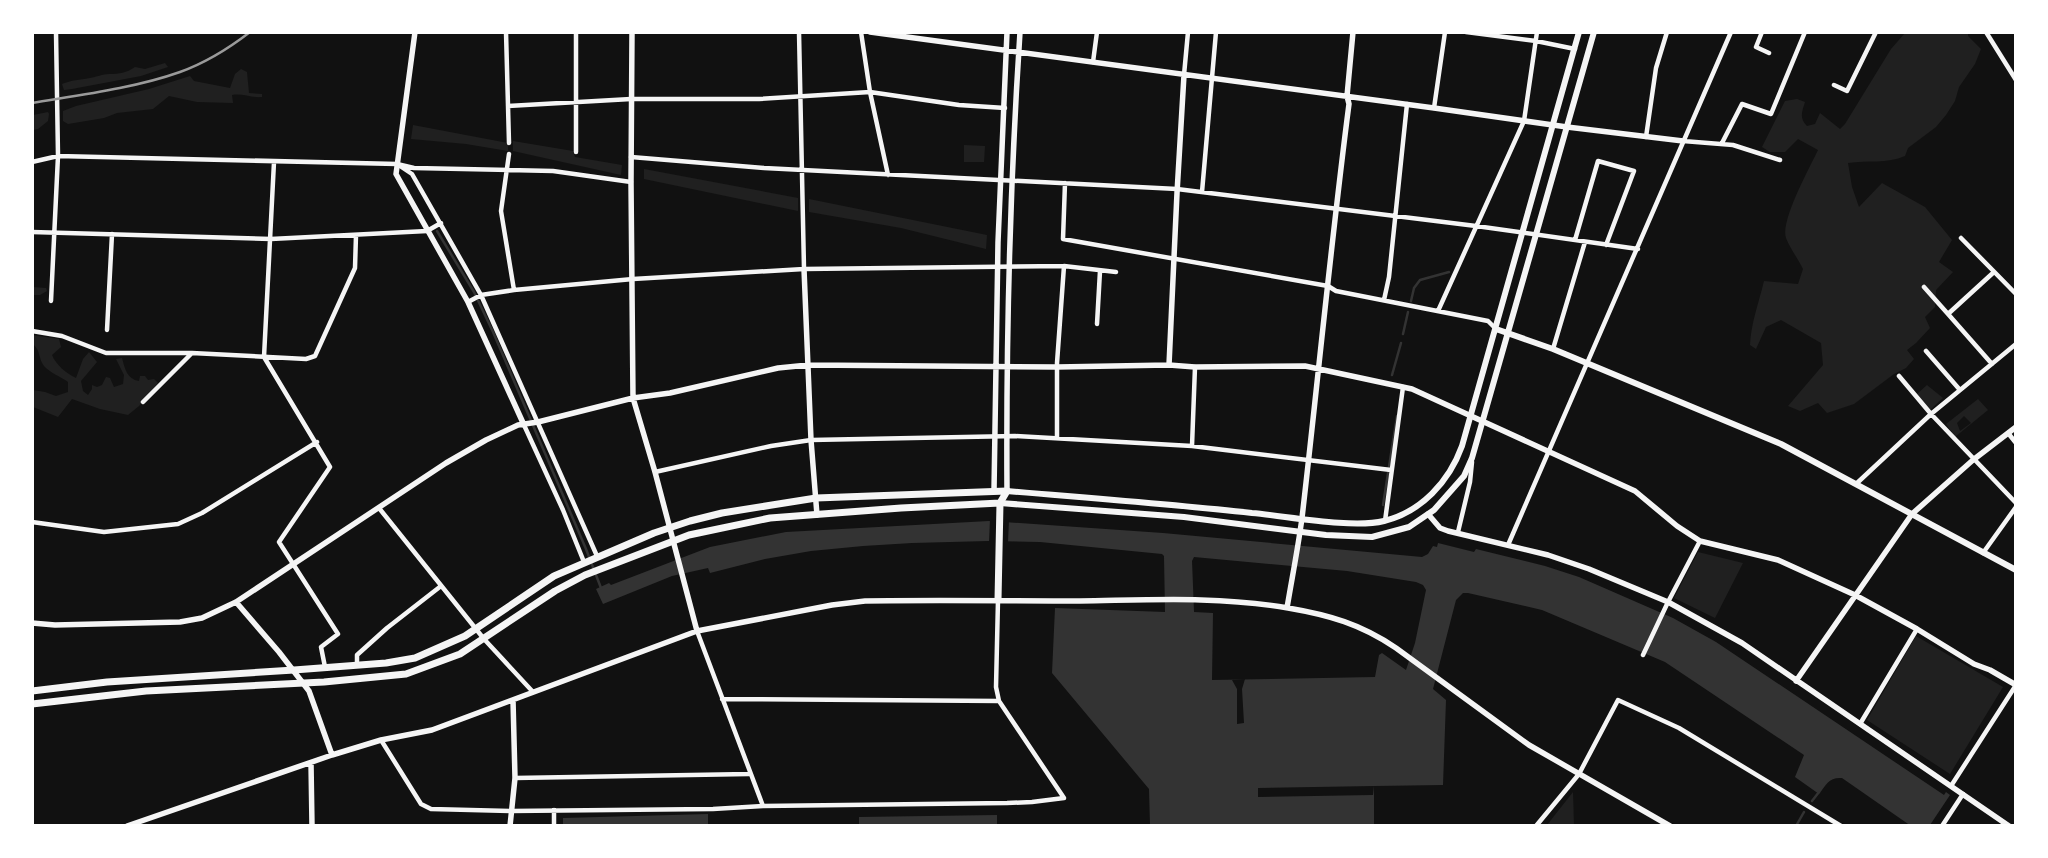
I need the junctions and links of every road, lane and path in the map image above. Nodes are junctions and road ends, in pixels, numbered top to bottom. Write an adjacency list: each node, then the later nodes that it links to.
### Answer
1 (56, 32): 54 (street)
2 (415, 32): 59 (street)
3 (506, 32): 42 (street)
4 (576, 32): 40 (street)
5 (632, 32): 39 (street)
6 (799, 32): 37 (street)
7 (860, 32): 36 (street)
8 (870, 32): 28 (street)
9 (1007, 32): 28 (street)
10 (1020, 32): 29 (street)
11 (1097, 32): 31 (street)
12 (1188, 32): 32 (street)
13 (1216, 32): 33 (street)
14 (1353, 32): 38 (street)
15 (1445, 32): 44 (street)
16 (1466, 32): 26 (street)
17 (1537, 32): 26 (street)
18 (1580, 32): 27 (main road)
19 (1594, 32): 47 (main road)
20 (1667, 32): 48 (street)
21 (1731, 32): 49 (street)
22 (1762, 32): 30 (street)
23 (1805, 32): 51 (street)
24 (1876, 32): 35 (street)
25 (1986, 32): 34 (street)
26 (1536, 41): 27 (street); 45 (street)
27 (1575, 49): 46 (main road)
28 (1006, 50): 29 (street); 43 (street)
29 (1019, 52): 31 (street); 64 (street)
30 (1769, 53)
31 (1093, 62): 32 (street)
32 (1184, 75): 33 (street); 67 (street)
33 (1212, 78): 38 (street); 68 (street)
34 (2016, 80)
35 (1834, 85)
36 (870, 92): 37 (street); 43 (street); 62 (street)
37 (800, 95): 39 (street); 60 (street)
38 (1347, 96): 41 (street); 69 (street)
39 (631, 99): 40 (street); 55 (street)
40 (577, 102): 42 (street); 52 (street)
41 (1407, 104): 44 (street); 70 (street)
42 (508, 106): 50 (street)
43 (1005, 108): 63 (street)
44 (1434, 108): 45 (street)
45 (1524, 121): 46 (street); 72 (street)
46 (1554, 125): 47 (street); 76 (main road)
47 (1567, 127): 48 (street); 79 (main road)
48 (1646, 137): 49 (street)
49 (1684, 141): 51 (street); 85 (street)
50 (509, 143)
51 (1722, 143): 56 (street)
52 (576, 152)
53 (509, 154): 61 (street)
54 (58, 156): 57 (street); 58 (street); 75 (street)
55 (631, 157): 60 (street); 65 (street)
56 (1780, 160)
57 (32, 162)
58 (274, 162): 59 (street); 81 (street)
59 (397, 164): 61 (street); 71 (street); 73 (street)
60 (802, 170): 62 (street); 90 (street)
61 (508, 171): 65 (street); 97 (street)
62 (888, 175): 63 (street)
63 (1001, 180): 64 (street); 87 (street)
64 (1013, 180): 66 (street); 89 (street)
65 (631, 182): 94 (street)
66 (1065, 183): 67 (street); 86 (street)
67 (1177, 189): 68 (street); 86 (street)
68 (1202, 192): 69 (street)
69 (1335, 210): 70 (street); 95 (street)
70 (1394, 216): 72 (street); 100 (street)
71 (440, 224): 73 (street); 99 (street)
72 (1476, 226): 76 (street); 103 (street)
73 (429, 229): 78 (street); 102 (street)
74 (32, 232): 75 (street)
75 (55, 232): 77 (street); 101 (street)
76 (1522, 233): 79 (street); 106 (main road)
77 (112, 234): 81 (street); 107 (street)
78 (356, 235): 81 (street); 114 (street)
79 (1537, 235): 82 (street); 109 (main road)
80 (1960, 238): 93 (street)
81 (271, 239): 114 (street)
82 (1575, 240): 83 (street); 84 (street)
83 (1585, 242): 84 (street); 111 (street)
84 (1606, 245): 85 (street)
85 (1638, 249): 115 (street)
86 (1174, 258): 95 (street); 118 (street)
87 (997, 266): 89 (street); 90 (street); 119 (street)
88 (1064, 266): 89 (street); 91 (street); 121 (street)
89 (1010, 267): 120 (street)
90 (804, 269): 94 (street); 117 (street)
91 (1100, 271): 92 (street); 105 (street)
92 (1116, 272)
93 (1994, 272): 98 (street); 104 (street)
94 (633, 279): 97 (street); 127 (street)
95 (1328, 286): 100 (street); 123 (street)
96 (1924, 287): 104 (street)
97 (514, 290): 99 (street)
98 (2016, 294)
99 (481, 295): 102 (street); 131 (street)
100 (1384, 300): 103 (street)
101 (51, 302)
102 (468, 302): 133 (street)
103 (1438, 311): 106 (street)
104 (1948, 314): 116 (street)
105 (1097, 324)
106 (1496, 329): 109 (main road); 130 (main road)
107 (107, 330)
108 (32, 331): 113 (street)
109 (1510, 332): 111 (main road); 132 (main road)
110 (2016, 344): 116 (street)
111 (1553, 349): 115 (main road)
112 (1926, 351): 126 (street)
113 (192, 353): 114 (street); 128 (street)
114 (264, 357): 140 (street)
115 (1588, 364): 143 (street); 149 (main road)
116 (1992, 364): 126 (street)
117 (808, 365): 119 (street); 127 (street); 139 (street)
118 (1169, 365): 121 (street); 122 (street)
119 (996, 366): 120 (street); 136 (street)
120 (1007, 366): 121 (street); 137 (street)
121 (1057, 367): 138 (street)
122 (1195, 367): 123 (street); 142 (street)
123 (1320, 368): 125 (street); 145 (street)
124 (1899, 376): 129 (street)
125 (1403, 387): 130 (street); 147 (street)
126 (1960, 390): 129 (street)
127 (633, 398): 131 (street); 148 (street)
128 (143, 402)
129 (1930, 414): 146 (street); 149 (street)
130 (1471, 417): 132 (street); 161 (main road)
131 (538, 422): 133 (street); 170 (street)
132 (1482, 422): 143 (street); 144 (main road)
133 (527, 424): 156 (street); 171 (street)
134 (2016, 428): 135 (street)
135 (2008, 433): 141 (street); 146 (street)
136 (995, 437): 137 (street); 139 (street); 150 (street)
137 (1006, 437): 138 (street); 151 (street)
138 (1057, 438): 142 (street)
139 (811, 440): 148 (street); 152 (street)
140 (317, 442): 162 (street); 172 (street)
141 (2016, 442)
142 (1192, 446): 145 (street)
143 (1549, 451): 167 (street); 168 (street)
144 (1472, 458): 157 (main road); 165 (street)
145 (1309, 460): 147 (street); 160 (street)
146 (1973, 460): 153 (street); 158 (street)
147 (1391, 470): 161 (street)
148 (655, 472): 163 (street)
149 (1856, 484): 158 (main road)
150 (994, 491): 151 (main road); 152 (main road); 154 (main road)
151 (1007, 491): 154 (main road); 160 (main road)
152 (816, 498): 159 (street); 163 (main road)
153 (2016, 503)
154 (1000, 504): 159 (main road); 164 (main road); 176 (main road)
155 (2016, 507): 169 (street)
156 (379, 508): 172 (street); 174 (street)
157 (1428, 514): 164 (main road); 165 (street)
158 (1912, 514): 169 (main road); 175 (street)
159 (817, 515): 166 (main road)
160 (1302, 518): 161 (main road); 164 (street)
161 (1385, 521)
162 (32, 522)
163 (669, 528): 166 (street); 170 (main road)
164 (1300, 530): 179 (street)
165 (1458, 532): 168 (street)
166 (672, 541): 183 (street); 184 (main road)
167 (1700, 541): 175 (street); 178 (street)
168 (1508, 545): 178 (street)
169 (1983, 553): 173 (main road)
170 (596, 556): 171 (main road)
171 (584, 562): 181 (main road)
172 (292, 564): 177 (street); 187 (street)
173 (2016, 570)
174 (441, 586): 181 (street); 186 (street)
175 (1855, 595): 182 (street); 189 (street)
176 (998, 600): 179 (street); 183 (street); 196 (street)
177 (236, 602): 180 (street); 188 (street)
178 (1668, 602): 185 (street); 189 (street)
179 (1287, 608): 203 (street)
180 (32, 623)
181 (476, 629): 184 (street); 186 (main road)
182 (1917, 629): 191 (street); 198 (street)
183 (697, 631): 193 (street); 195 (street)
184 (484, 639): 190 (main road); 193 (street)
185 (1643, 655)
186 (357, 664): 187 (main road)
187 (324, 667): 188 (main road)
188 (294, 670): 190 (street); 192 (main road)
189 (1796, 681): 198 (street)
190 (303, 682): 197 (main road); 200 (street)
191 (2016, 685): 205 (street)
192 (32, 691)
193 (533, 692): 194 (street)
194 (513, 700): 199 (street); 204 (street)
195 (722, 700): 196 (street); 202 (street)
196 (999, 701): 207 (street)
197 (32, 704)
198 (1860, 724): 205 (street)
199 (381, 740): 200 (street); 209 (street)
200 (332, 755): 201 (street)
201 (311, 763): 210 (street); 211 (street)
202 (749, 774): 204 (street); 207 (street)
203 (1579, 774): 214 (street); 215 (street); 216 (street)
204 (515, 778): 209 (street)
205 (1951, 786): 206 (street)
206 (1963, 794): 217 (street); 218 (street)
207 (763, 806): 208 (street)
208 (554, 810): 209 (street); 213 (street)
209 (511, 811): 212 (street)
210 (127, 826)
211 (312, 826)
212 (510, 826)
213 (554, 826)
214 (1536, 826)
215 (1670, 826)
216 (1841, 826)
217 (1942, 826)
218 (2009, 826)

